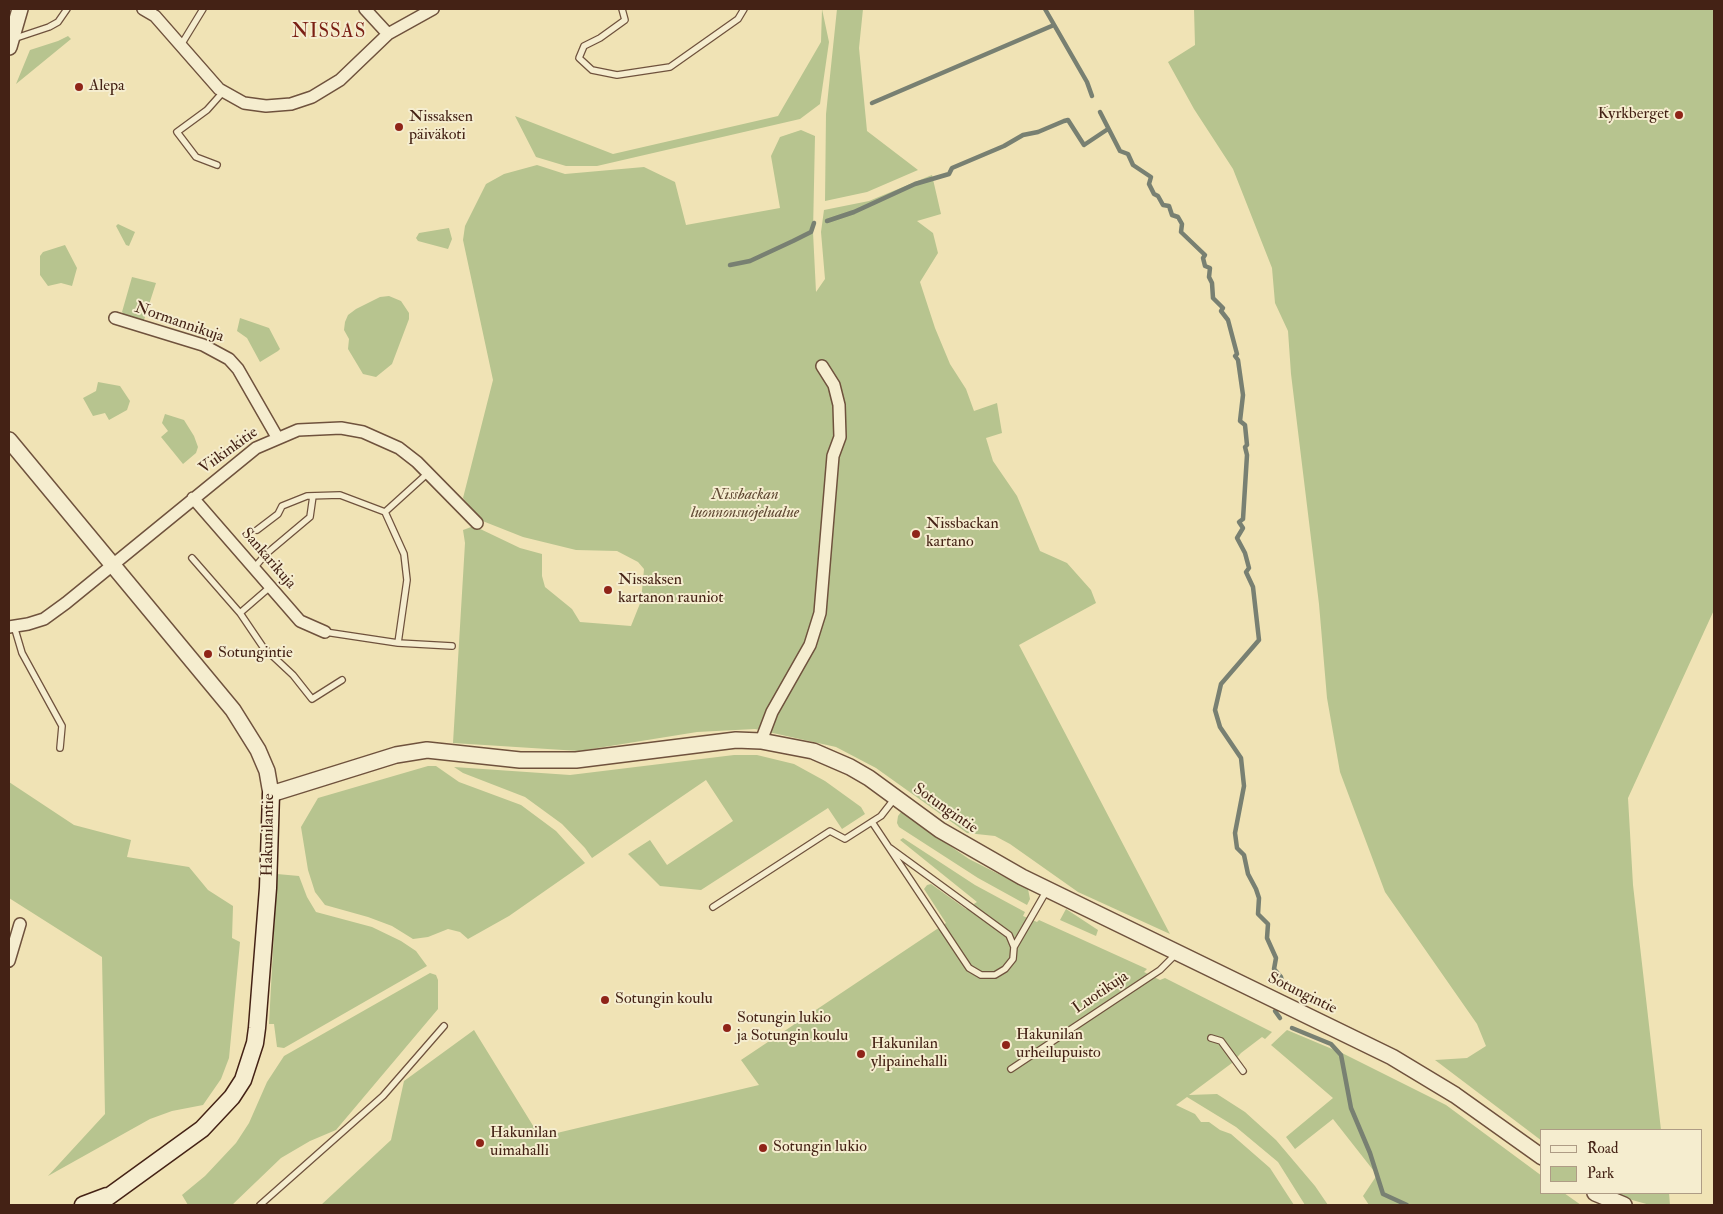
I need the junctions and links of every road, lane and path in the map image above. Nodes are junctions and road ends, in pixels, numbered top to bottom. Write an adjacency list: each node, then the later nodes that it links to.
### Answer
1 (20, 9): 10 (street)
2 (67, 9): 10 (lane)
3 (143, 9): 11 (street)
4 (203, 9): 11 (lane)
5 (365, 9): 9 (street)
6 (432, 9): 9 (street)
7 (622, 9): 8 (lane)
8 (744, 9)
9 (388, 34): 12 (street)
10 (10, 43)
11 (180, 46): 12 (street)
12 (224, 92): 13 (lane)
13 (217, 165)
14 (115, 318): 16 (street, Normannikuja)
15 (822, 366): 34 (street)
16 (277, 437): 18 (street, Viikinkitie); 20 (street, Viikinkitie)
17 (9, 440): 25 (street, Hakunilantie)
18 (428, 473): 21 (lane); 22 (street, Viikinkitie)
19 (313, 496): 21 (lane); 23 (lane); 26 (lane)
20 (193, 498): 25 (street, Viikinkitie); 26 (street, Sankarikuja)
21 (386, 512): 31 (lane)
22 (477, 523)
23 (257, 530)
24 (192, 558): 28 (lane)
25 (113, 565): 29 (street, Viikinkitie); 36 (street, Hakunilantie)
26 (254, 568): 27 (street, Sankarikuja)
27 (270, 587): 28 (lane); 30 (street, Sankarikuja)
28 (240, 613): 33 (lane)
29 (12, 626): 35 (lane)
30 (324, 632): 31 (lane)
31 (398, 643): 32 (lane)
32 (452, 646)
33 (342, 680)
34 (761, 741): 36 (street, Sotungintie); 37 (street, Sotungintie)
35 (60, 748)
36 (272, 794): 52 (main road, Hakunilantie)
37 (896, 796): 38 (lane); 40 (street, Sotungintie)
38 (872, 822): 39 (lane); 41 (lane)
39 (890, 848): 43 (lane); 43 (lane)
40 (1047, 890): 43 (lane); 44 (street, Sotungintie)
41 (713, 907)
42 (20, 924): 45 (street)
43 (1014, 947)
44 (1177, 952): 48 (lane, Luotikuja); 50 (street, Sotungintie)
45 (9, 961)
46 (444, 1026): 54 (lane)
47 (1211, 1038): 49 (lane)
48 (1011, 1069)
49 (1243, 1071)
50 (1540, 1156)
51 (1598, 1194): 55 (street)
52 (103, 1200): 53 (main road, Hakunilantie)
53 (83, 1205)
54 (260, 1205)
55 (1624, 1205)

